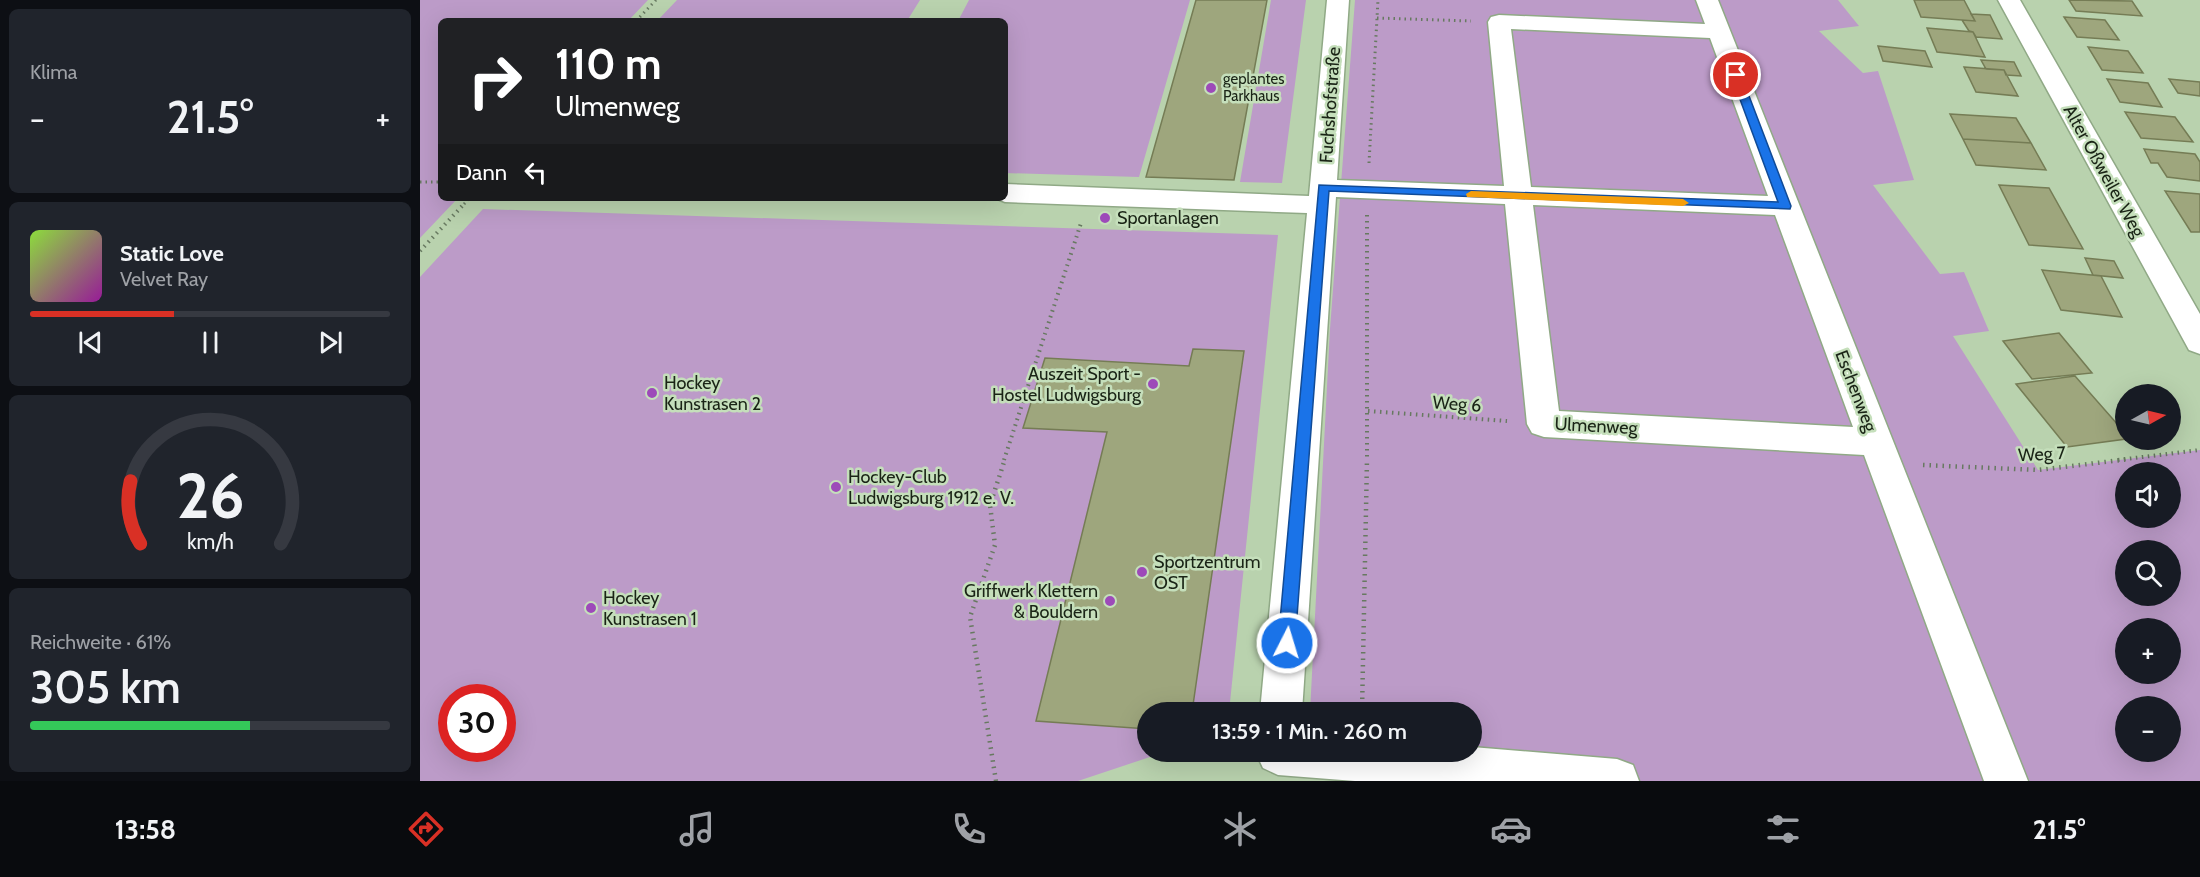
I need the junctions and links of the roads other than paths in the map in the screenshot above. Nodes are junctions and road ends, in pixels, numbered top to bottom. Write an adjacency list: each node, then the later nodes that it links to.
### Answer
1 (1338, 0): 6 (street, Fuchshofstraße)
2 (1707, 0): 4 (street, Eschenweg)
3 (2009, 0): 9 (street, Alter Oßweiler Weg)
4 (1719, 31): 7 (street, Ulmenweg); 8 (street, Eschenweg)
5 (1008, 193): 6 (street)
6 (1323, 196): 7 (street); 11 (street, Fuchshofstraße)
7 (1519, 196): 8 (street); 10 (street, Ulmenweg)
8 (1785, 206): 10 (street, Eschenweg)
9 (2200, 342)
10 (1880, 452): 14 (street, Eschenweg)
11 (1283, 702)
12 (1410, 762): 13 (street)
13 (1617, 781)
14 (2006, 781)

